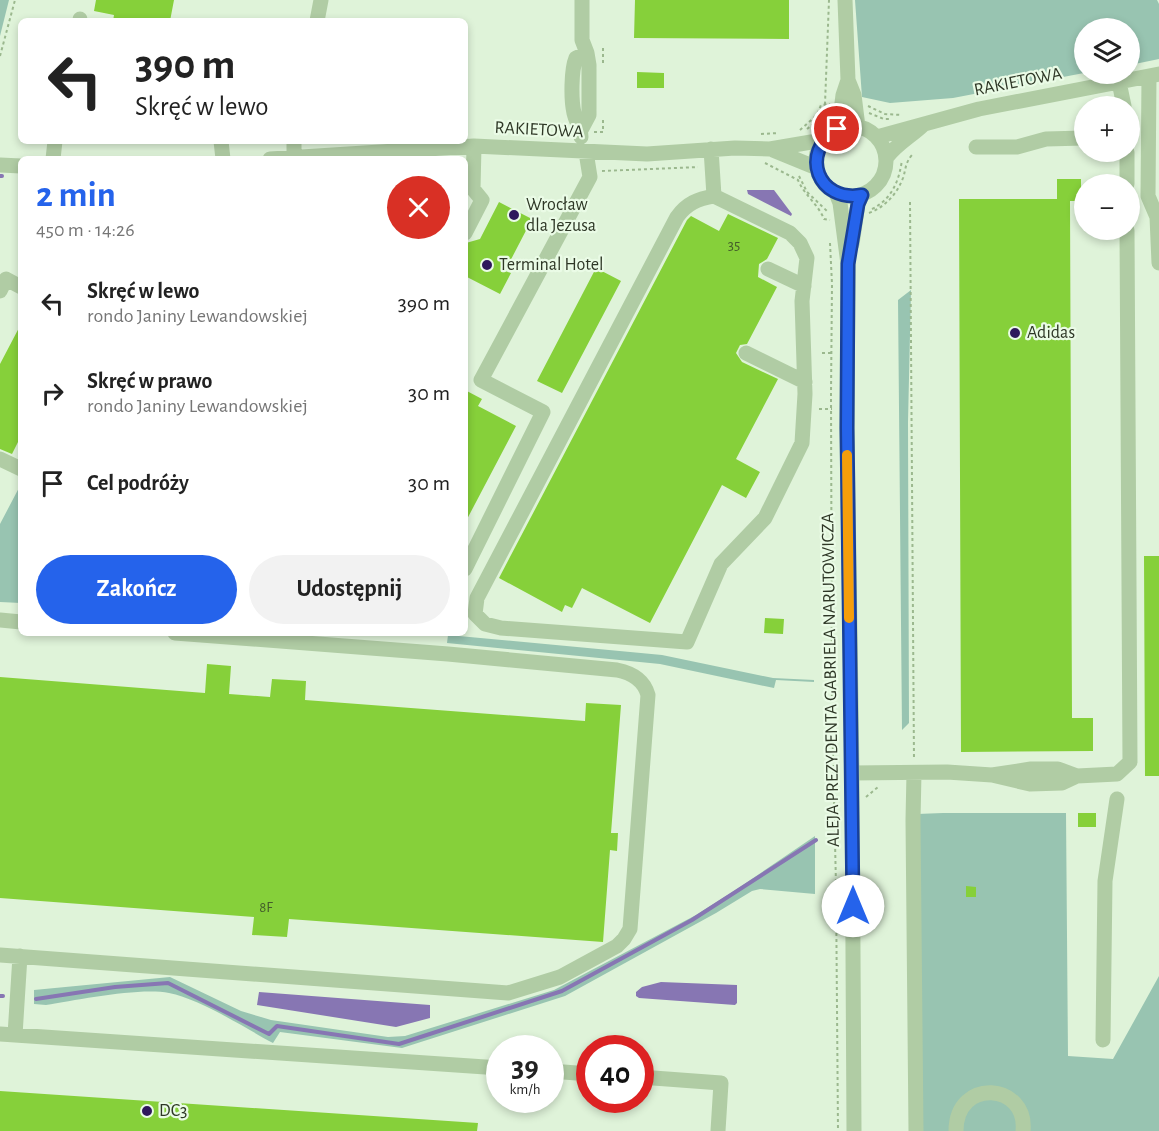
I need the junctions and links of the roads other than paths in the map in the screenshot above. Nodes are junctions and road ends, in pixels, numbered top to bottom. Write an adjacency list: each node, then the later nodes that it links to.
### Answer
1 (321, 0): 4 (street)
2 (582, 0): 18 (street)
3 (845, 0): 6 (street)
4 (318, 18)
5 (1154, 75): 29 (street)
6 (848, 80): 8 (street); 10 (street)
7 (1109, 84): 9 (street, RAKIETOWA)
8 (858, 126): 10 (street); 11 (street)
9 (922, 126): 11 (street, RAKIETOWA); 20 (street, RAKIETOWA)
10 (839, 128): 13 (street)
11 (877, 137): 20 (street)
12 (1074, 138): 15 (street)
13 (823, 140): 17 (street, RAKIETOWA); 23 (street)
14 (474, 146): 18 (street, RAKIETOWA); 19 (street, RAKIETOWA); 27 (street)
15 (976, 147)
16 (711, 149): 17 (street, RAKIETOWA); 18 (street, RAKIETOWA); 26 (street)
17 (770, 149): 23 (street, RAKIETOWA)
18 (584, 152): 39 (street)
19 (310, 156)
20 (887, 157): 25 (street)
21 (0, 165): 22 (street)
22 (18, 166)
23 (817, 168): 24 (street)
24 (836, 193): 25 (street); 30 (street, ALEJA PREZYDENTA GABRIELA NARUTOWICZA)
25 (862, 195): 30 (street, ALEJA PREZYDENTA GABRIELA NARUTOWICZA)
26 (714, 196): 33 (street); 36 (street)
27 (468, 227)
28 (1127, 240): 44 (street)
29 (1159, 263)
30 (848, 264): 43 (street, ALEJA PREZYDENTA GABRIELA NARUTOWICZA)
31 (768, 269): 33 (street)
32 (18, 285): 34 (street)
33 (804, 286): 36 (street)
34 (0, 291)
35 (746, 353): 36 (street)
36 (805, 382)
37 (0, 459): 38 (street)
38 (18, 468)
39 (468, 563)
40 (0, 620): 41 (street)
41 (18, 622)
42 (213, 636): 47 (street)
43 (852, 773): 44 (street); 53 (street, ALEJA PREZYDENTA GABRIELA NARUTOWICZA)
44 (914, 773): 54 (street)
45 (1117, 799): 49 (street)
46 (0, 955): 47 (street)
47 (20, 956): 48 (street)
48 (8, 1034): 50 (street)
49 (1103, 1040)
50 (486, 1067)
51 (654, 1078): 52 (street)
52 (718, 1131)
53 (854, 1131)
54 (916, 1131)
55 (956, 1131): 56 (street)
56 (1023, 1131)

